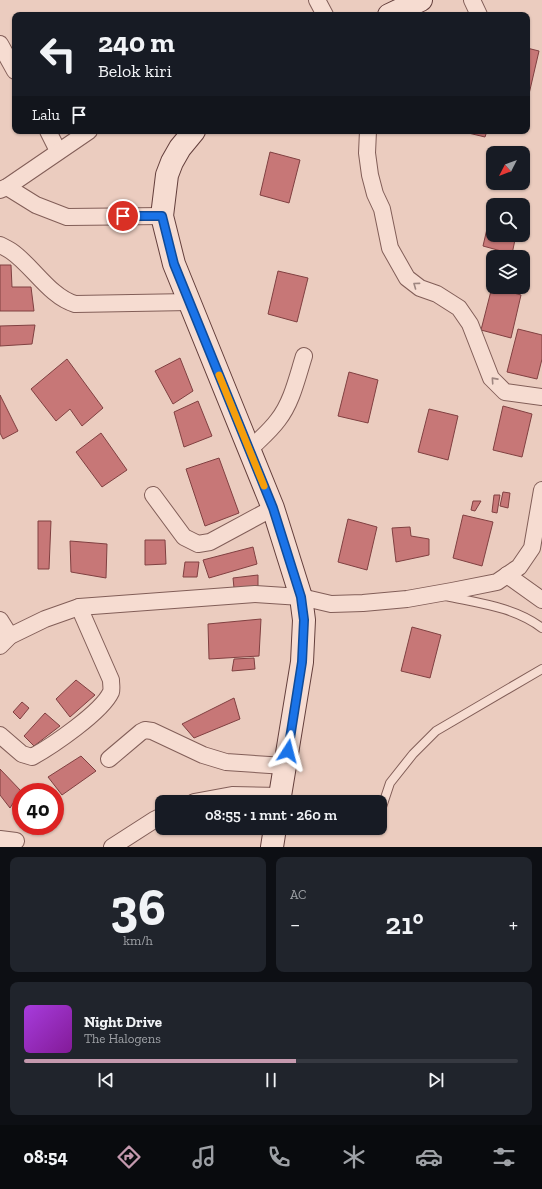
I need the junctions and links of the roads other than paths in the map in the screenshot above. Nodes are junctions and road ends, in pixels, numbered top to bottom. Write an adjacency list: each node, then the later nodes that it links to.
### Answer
1 (317, 0): 4 (street)
2 (421, 0): 5 (street)
3 (472, 0): 6 (street)
4 (324, 12)
5 (395, 12)
6 (478, 12)
7 (0, 44): 8 (street)
8 (12, 66)
9 (50, 134): 13 (street)
10 (84, 134): 13 (street)
11 (192, 134): 15 (street)
12 (368, 134): 19 (street, one-way to 12)
13 (58, 151): 14 (street)
14 (4, 189): 15 (street)
15 (162, 216): 17 (street)
16 (0, 245): 17 (street)
17 (190, 302): 20 (street)
18 (304, 356): 20 (street)
19 (542, 397)
20 (249, 450): 23 (street)
21 (542, 490): 24 (street)
22 (153, 495): 23 (street)
23 (273, 508): 26 (street)
24 (507, 575): 25 (street); 27 (street)
25 (437, 594): 26 (street); 30 (lane)
26 (301, 597): 28 (street); 35 (street)
27 (542, 600)
28 (79, 607): 31 (street); 33 (street)
29 (0, 620): 31 (street)
30 (542, 628)
31 (5, 641)
32 (542, 669): 37 (lane)
33 (0, 735)
34 (109, 758): 35 (street)
35 (285, 766): 36 (street)
36 (281, 795)
37 (386, 795)
38 (155, 820): 42 (street)
39 (274, 835): 43 (street)
40 (0, 839): 41 (street)
41 (16, 841)
42 (112, 847)
43 (272, 847)

